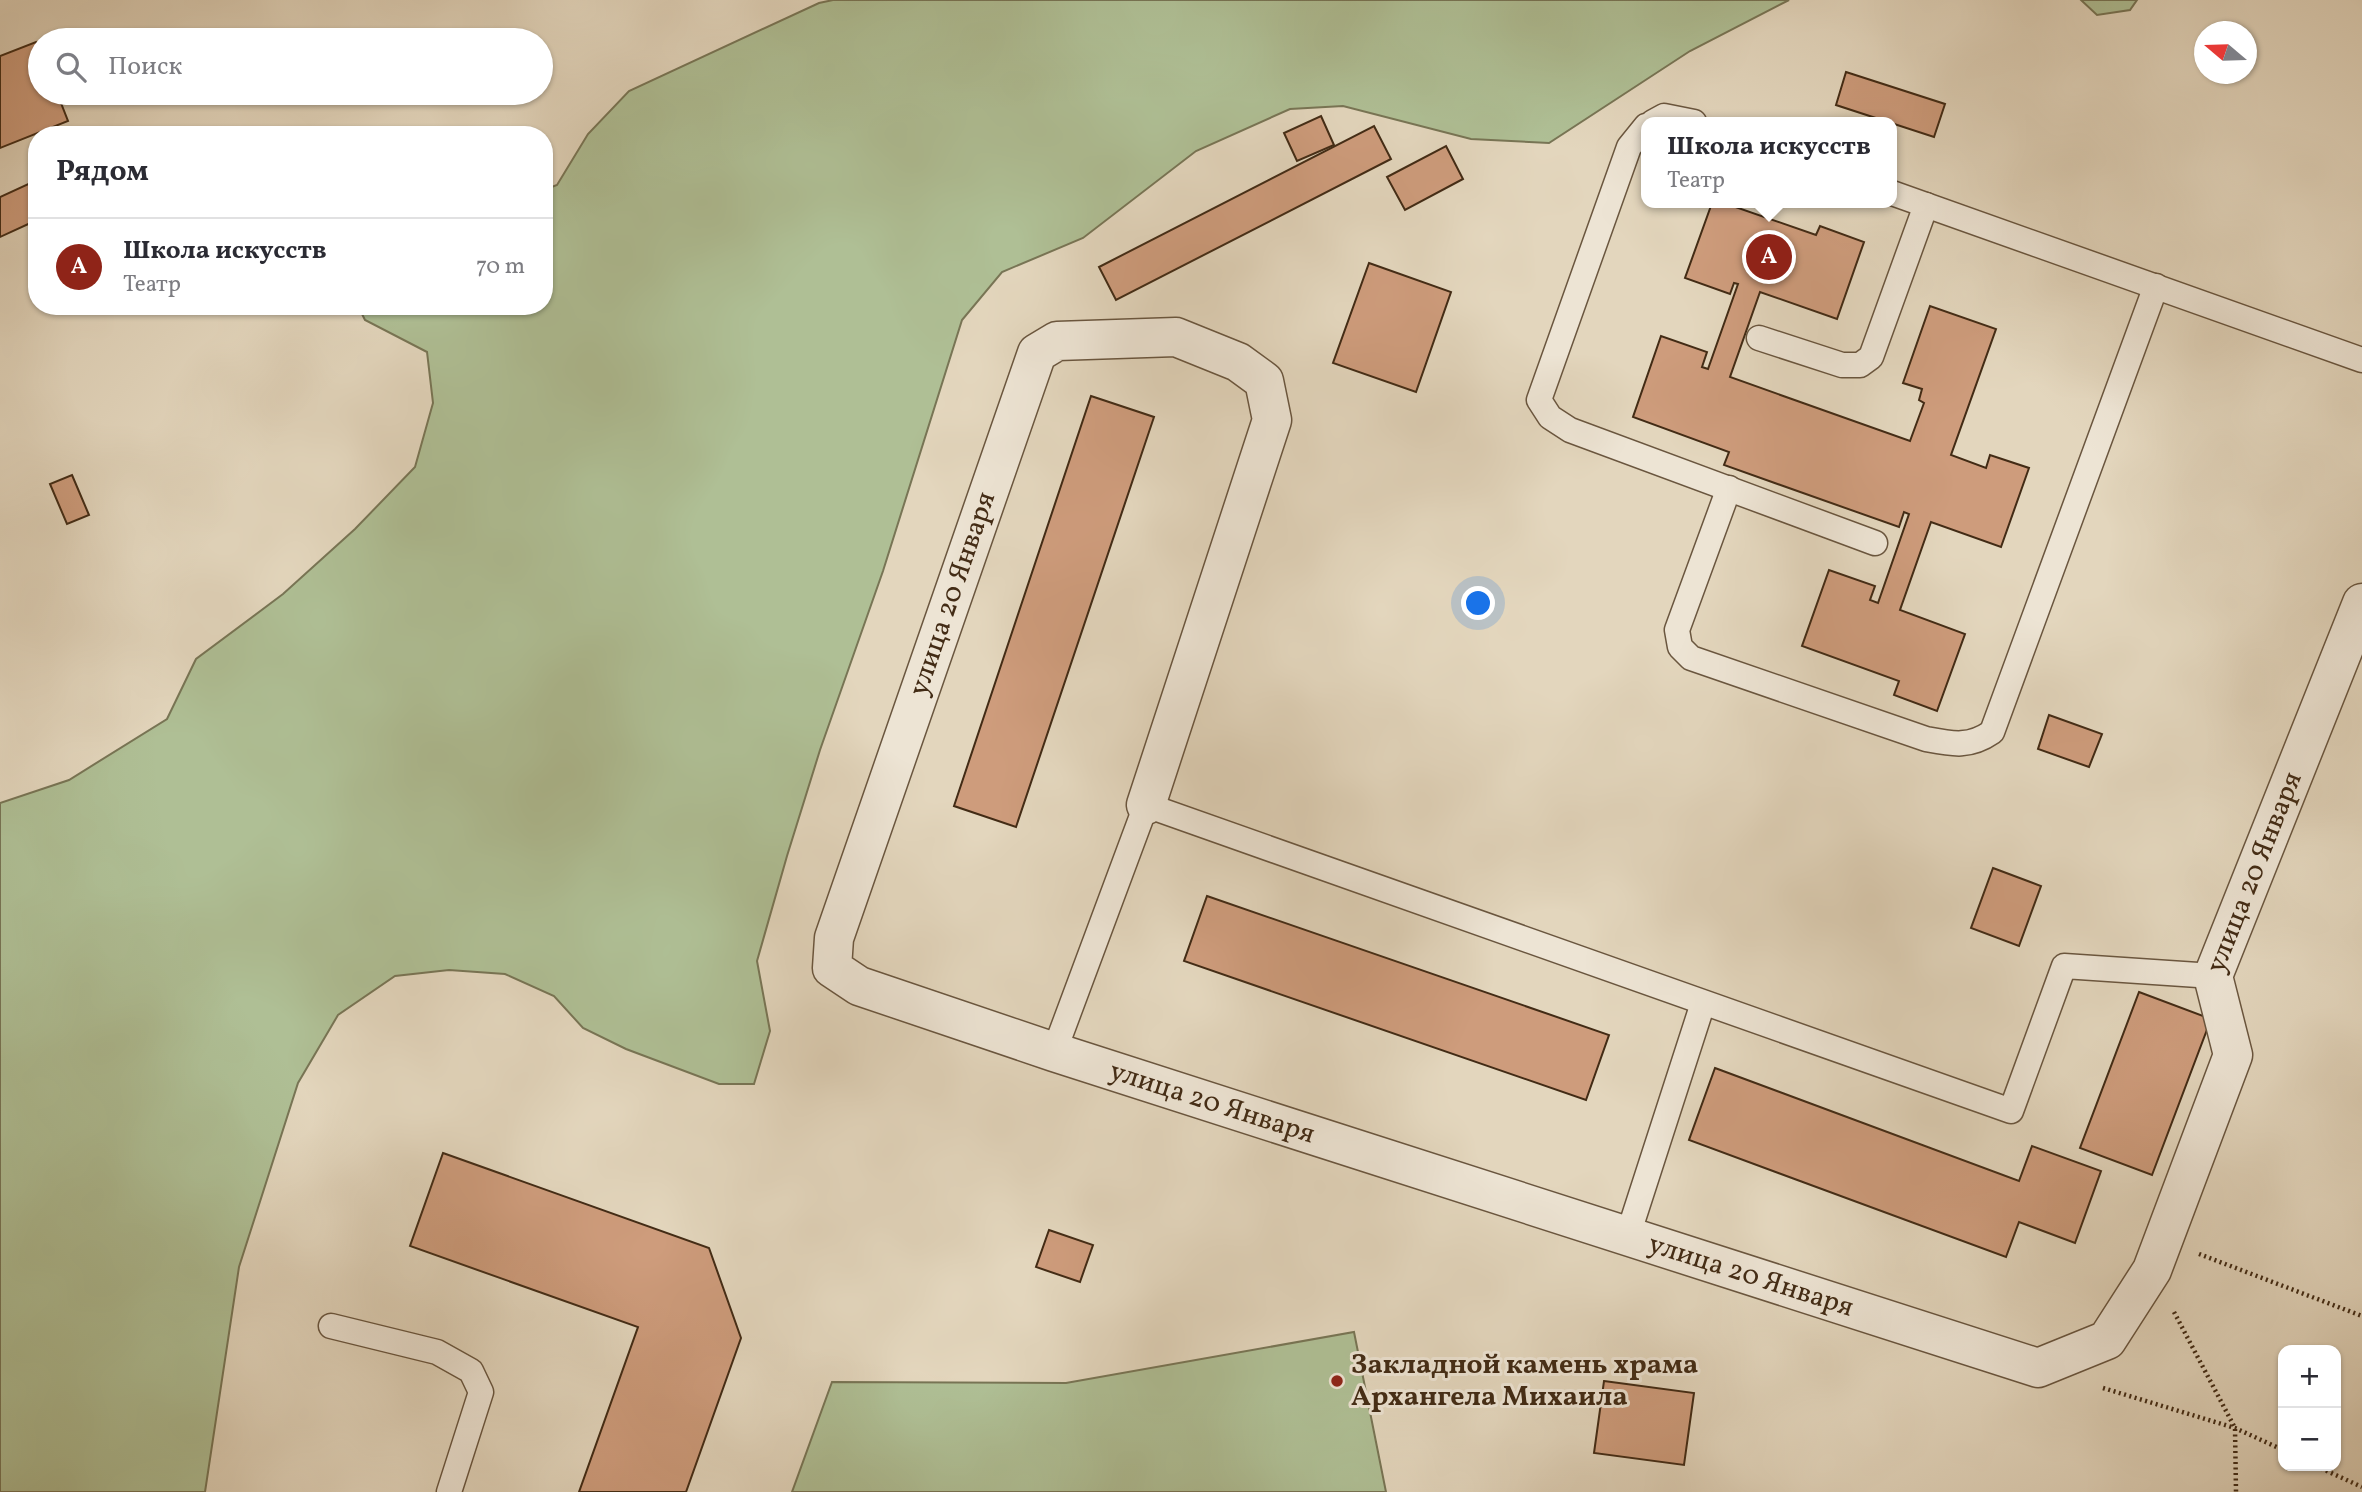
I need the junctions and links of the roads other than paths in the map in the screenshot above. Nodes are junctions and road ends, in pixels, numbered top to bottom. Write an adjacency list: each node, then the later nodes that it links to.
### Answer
1 (1641, 133): 7 (lane)
2 (1897, 195): 3 (lane)
3 (1926, 205): 4 (lane); 5 (lane)
4 (2156, 286): 6 (lane); 7 (lane)
5 (1759, 338)
6 (2362, 360)
7 (1729, 488): 8 (lane)
8 (1875, 543)
9 (2362, 603): 11 (street, улица 20 Января)
10 (1146, 805): 12 (lane); 13 (lane); 13 (street, улица 20 Января)
11 (2213, 976): 12 (lane); 14 (street, улица 20 Января)
12 (1703, 1003): 14 (lane)
13 (1054, 1052): 14 (street, улица 20 Января)
14 (1628, 1235)
15 (331, 1326): 16 (lane)
16 (449, 1492)

